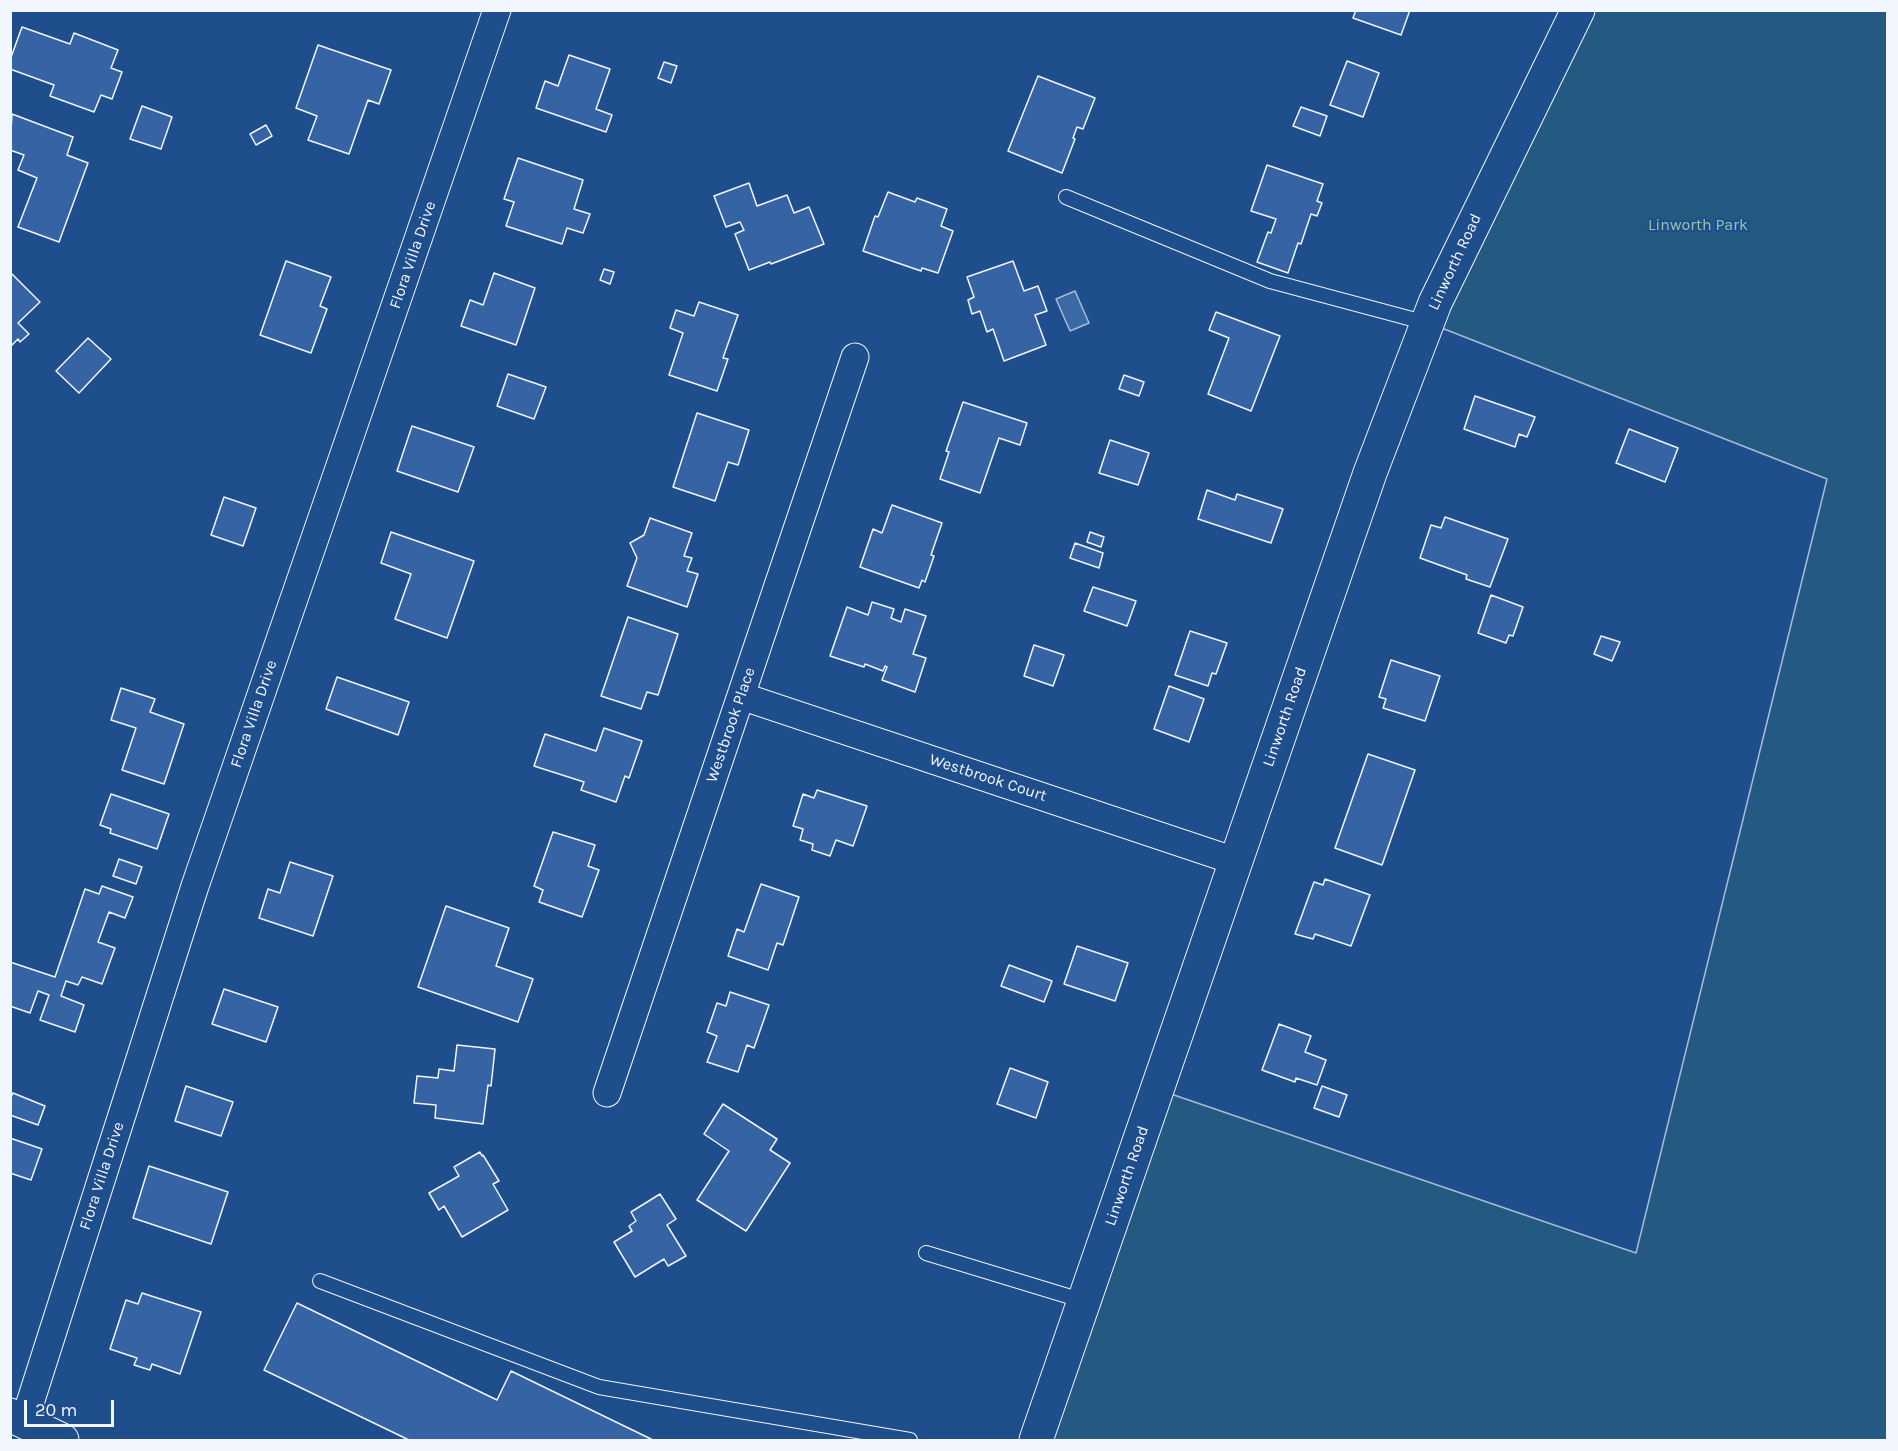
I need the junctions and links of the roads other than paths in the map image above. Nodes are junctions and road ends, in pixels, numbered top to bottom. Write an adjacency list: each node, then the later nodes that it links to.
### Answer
1 (497, 10): 12 (street, Flora Villa Drive)
2 (1578, 10): 4 (main road, Linworth Road)
3 (1066, 197): 4 (lane)
4 (1427, 323): 7 (main road, Linworth Road)
5 (855, 357): 6 (street, Westbrook Place)
6 (741, 696): 7 (street, Westbrook Court); 8 (street, Westbrook Place)
7 (1235, 861): 11 (main road, Linworth Road)
8 (607, 1093)
9 (926, 1252): 11 (lane)
10 (320, 1281): 14 (lane)
11 (1084, 1301): 15 (main road, Linworth Road)
12 (17, 1419): 13 (main road)
13 (62, 1440)
14 (910, 1440)
15 (1036, 1440)

